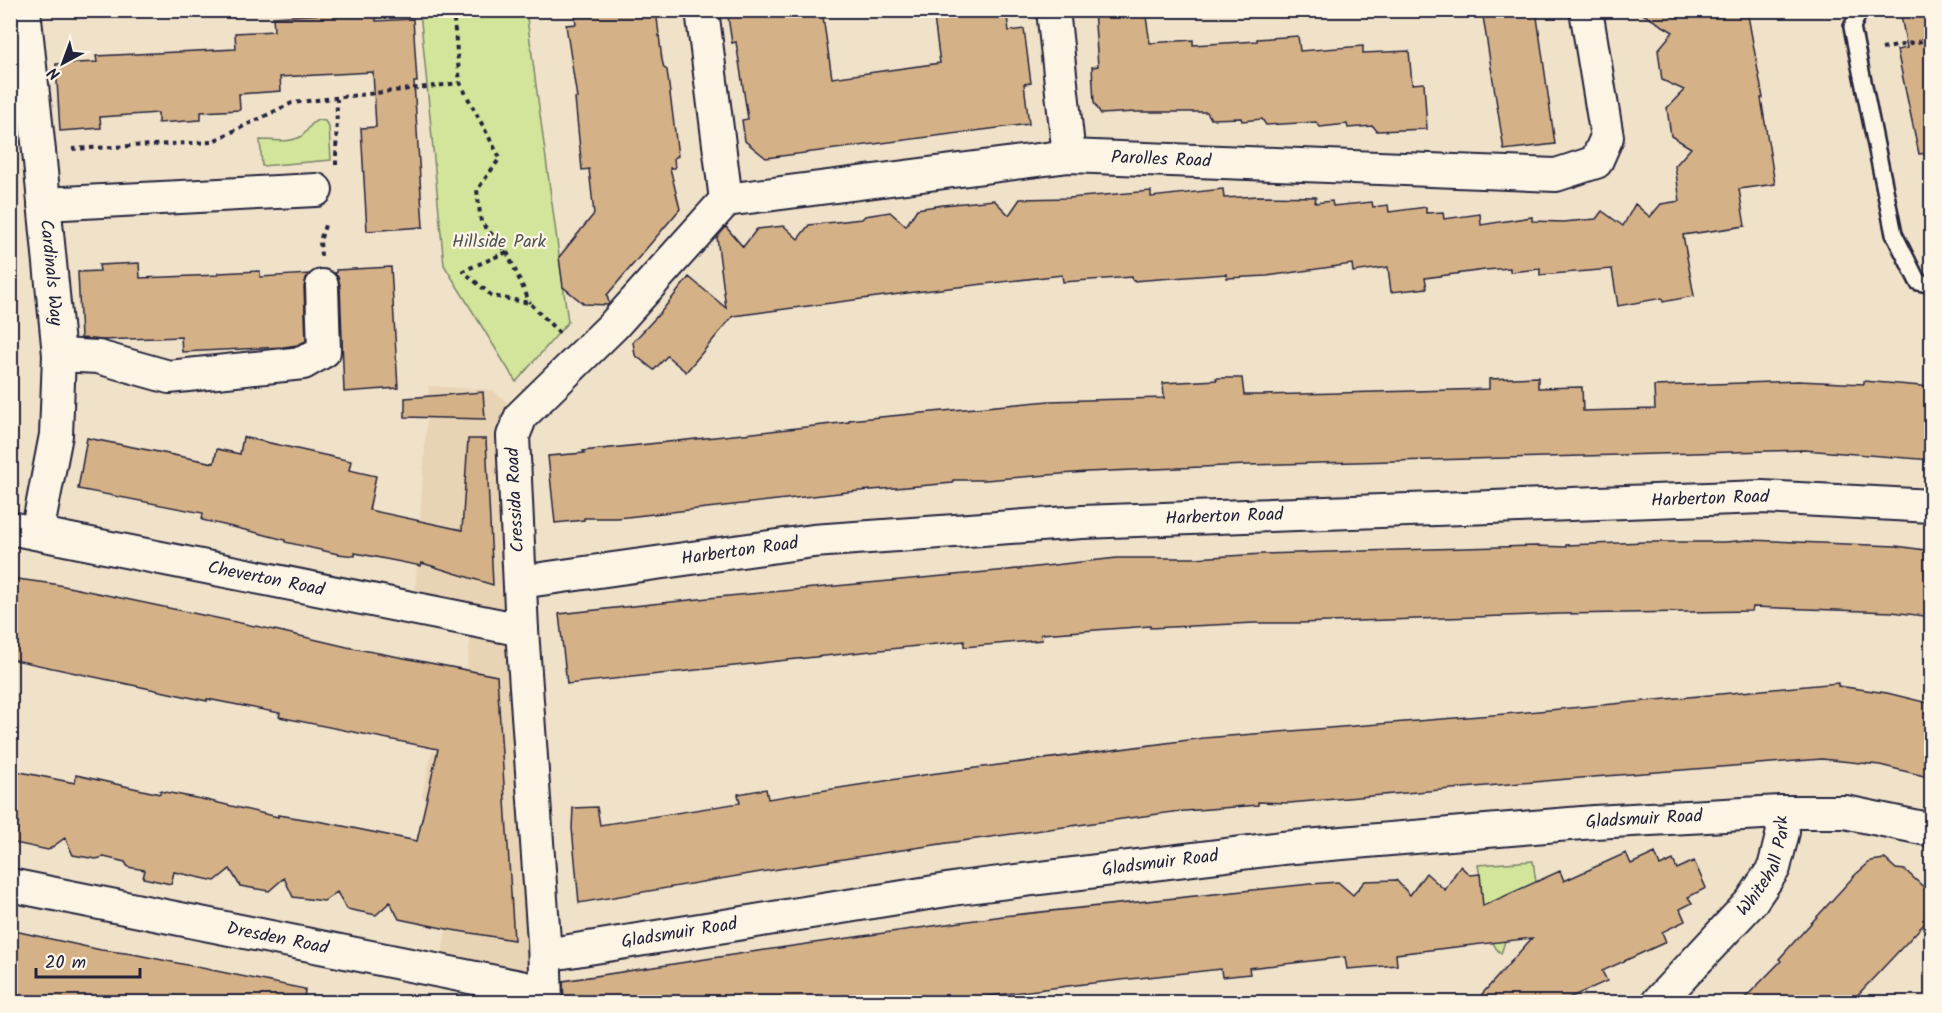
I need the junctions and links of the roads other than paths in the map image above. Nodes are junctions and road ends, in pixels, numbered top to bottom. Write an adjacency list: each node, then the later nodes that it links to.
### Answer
1 (702, 10): 8 (street)
2 (1053, 10): 6 (street)
3 (1586, 10): 6 (street, Parolles Road)
4 (1860, 10): 10 (lane)
5 (19, 22): 9 (street, Cardinals Way)
6 (1069, 156): 8 (street, Parolles Road)
7 (316, 190): 9 (street)
8 (726, 200): 15 (street, Cressida Road)
9 (44, 204): 12 (street, Cardinals Way)
10 (1932, 285)
11 (322, 286): 12 (street)
12 (58, 355): 14 (street, Cardinals Way)
13 (1932, 506): 15 (street, Harberton Road)
14 (24, 531): 16 (street, Cheverton Road)
15 (520, 582): 16 (street, Cressida Road)
16 (522, 630): 20 (street, Cressida Road)
17 (1781, 812): 18 (street, Whitehall Park); 20 (street, Gladsmuir Road); 22 (street, Whitehall Park)
18 (1932, 830)
19 (10, 885): 21 (street, Dresden Road)
20 (545, 955): 21 (street, Cressida Road)
21 (546, 997)
22 (1658, 1002)

